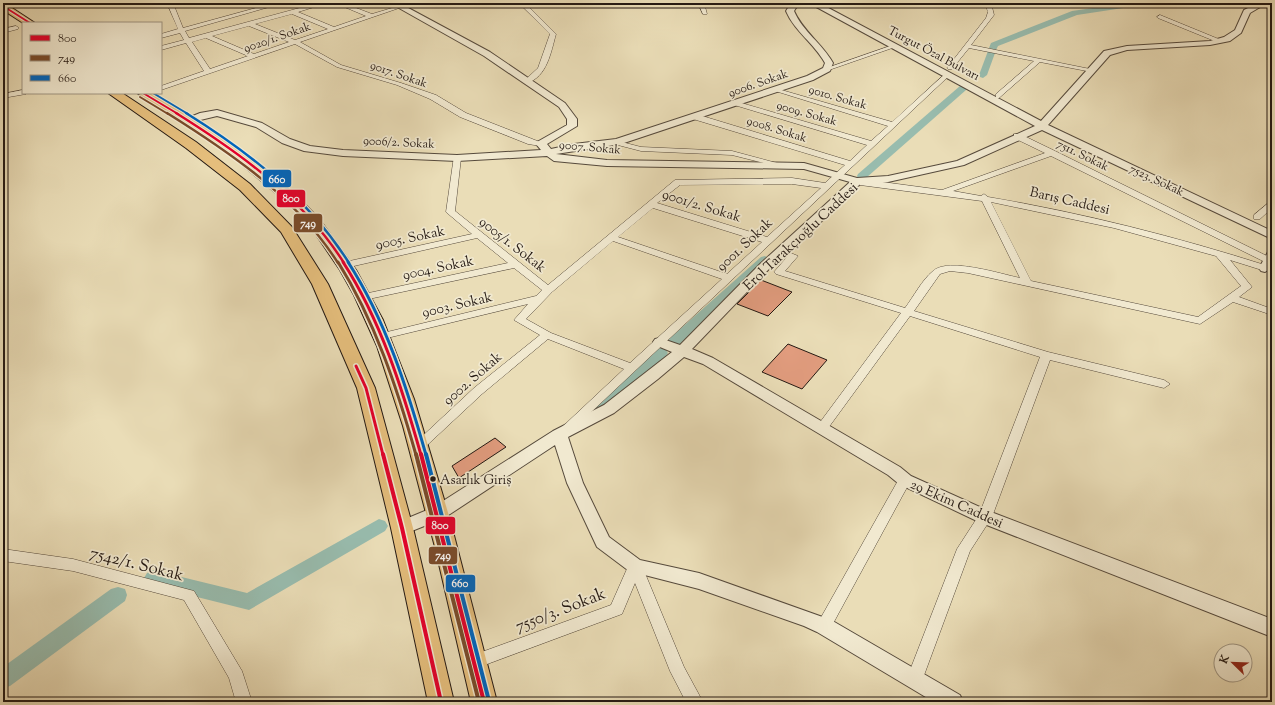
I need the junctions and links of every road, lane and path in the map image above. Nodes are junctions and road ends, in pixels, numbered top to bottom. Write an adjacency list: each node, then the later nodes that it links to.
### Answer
1 (9, 3): 13 (street)
2 (170, 3): 25 (street)
3 (280, 3): 25 (street)
4 (324, 3): 16 (street)
5 (338, 3): 18 (street)
6 (522, 3): 41 (street)
7 (701, 3): 17 (street)
8 (795, 3): 37 (street)
9 (813, 3): 32 (street, Turgut Özal Bulvarı)
10 (821, 3): 15 (street, Turgut Özal Bulvarı)
11 (988, 3): 33 (street, 9001. Sokak)
12 (1263, 3): 30 (street, Erol Tarakçıoğlu Caddesi)
13 (3, 5): 21 (highway)
14 (397, 5): 18 (street, 9020/1. Sokak); 41 (street, 9007. Sokak)
15 (832, 5): 39 (street, Turgut Özal Bulvarı)
16 (293, 12): 22 (street); 23 (street)
17 (705, 13)
18 (373, 16): 23 (street, 9020/1. Sokak)
19 (1160, 17): 30 (street)
20 (3, 19): 24 (highway)
21 (28, 22)
22 (250, 24): 28 (street); 31 (street, 9017. Sokak)
23 (335, 29): 31 (street, 9020/1. Sokak)
24 (20, 30): 26 (street)
25 (182, 30): 27 (street); 29 (street)
26 (3, 31)
27 (162, 36)
28 (207, 36): 29 (street); 35 (street)
29 (189, 41): 34 (street); 40 (street)
30 (1219, 41): 38 (street, Erol Tarakçıoğlu Caddesi)
31 (295, 42): 35 (street, 9020/1. Sokak); 56 (street, 9017. Sokak)
32 (895, 46): 37 (street); 39 (street, Turgut Özal Bulvarı)
33 (966, 46): 36 (street); 39 (street, 9001. Sokak)
34 (162, 48)
35 (254, 56): 40 (street, 9020/1. Sokak)
36 (1039, 60): 38 (street); 48 (street)
37 (827, 69): 43 (street, 9006. Sokak)
38 (1092, 70): 52 (street, Erol Tarakçıoğlu Caddesi)
39 (949, 71): 48 (street, Turgut Özal Bulvarı); 52 (street, Turgut Özal Bulvarı); 53 (street, 9001. Sokak)
40 (208, 72): 42 (street, 9020/1. Sokak)
41 (527, 81): 56 (street, 9007. Sokak)
42 (162, 88)
43 (776, 90): 49 (street, 9006. Sokak); 53 (street, 9010. Sokak)
44 (22, 92): 47 (street)
45 (115, 94): 101 (highway)
46 (152, 94): 51 (highway)
47 (3, 96)
48 (999, 96): 52 (street, Turgut Özal Bulvarı)
49 (735, 104): 50 (street, 9006. Sokak); 57 (street, 9009. Sokak)
50 (696, 117): 55 (street, 9006. Sokak); 61 (street, 9008. Sokak)
51 (188, 120): 60 (street, 9006/2. Sokak); 78 (highway)
52 (1044, 123): 54 (street, Erol Tarakçıoğlu Caddesi); 70 (street); 71 (street, 7523. Sokak)
53 (893, 125): 57 (street, 9001. Sokak)
54 (1017, 136): 59 (street, 7511. Sokak); 64 (street, Erol Tarakçıoğlu Caddesi)
55 (617, 142): 58 (street, 9006/2. Sokak); 62 (street, 9007. Sokak)
56 (541, 144): 58 (street, 9007. Sokak)
57 (873, 144): 61 (street, 9001. Sokak)
58 (548, 153): 60 (street, 9006/2. Sokak); 62 (street, 9007. Sokak)
59 (1052, 153): 66 (street); 79 (street, 7511. Sokak)
60 (457, 158): 72 (street, 9005/1. Sokak)
61 (851, 164): 63 (street, 9001. Sokak)
62 (780, 165): 63 (street, 9007. Sokak)
63 (839, 176): 64 (street, 9007. Sokak); 65 (street, 9001. Sokak)
64 (857, 181): 66 (street, Barış Caddesi); 75 (street, Erol Tarakçıoğlu Caddesi)
65 (827, 186): 69 (street); 74 (street, 9001. Sokak)
66 (945, 192): 67 (street, Barış Caddesi)
67 (984, 197): 76 (street, Barış Caddesi); 81 (street)
68 (1272, 203): 70 (street)
69 (650, 204): 73 (street); 74 (street, 9001/2. Sokak)
70 (1257, 217): 71 (street)
71 (1272, 231)
72 (480, 235): 77 (street, 9005/1. Sokak); 78 (street, 9005. Sokak)
73 (610, 237): 80 (street); 82 (street)
74 (768, 241): 80 (street, 9001. Sokak)
75 (781, 252): 86 (street); 91 (street, Erol Tarakçıoğlu Caddesi)
76 (1219, 253): 79 (street, Barış Caddesi); 84 (street)
77 (517, 264): 82 (street, 9005/1. Sokak); 83 (street, 9004. Sokak)
78 (345, 265): 83 (highway)
79 (1270, 266)
80 (729, 278): 90 (street, 9001. Sokak)
81 (1027, 283): 84 (street); 86 (street)
82 (548, 290): 85 (street, 9005/1. Sokak)
83 (364, 297): 89 (highway)
84 (1231, 298): 87 (street)
85 (538, 299): 88 (street, 9005/1. Sokak); 89 (street, 9003. Sokak)
86 (907, 312): 92 (street); 95 (street)
87 (1272, 312)
88 (547, 335): 93 (street, 9005/1. Sokak); 97 (street, 9002. Sokak)
89 (382, 336): 97 (highway)
90 (660, 342): 91 (street, 29 Ekim Caddesi); 93 (street, 9001. Sokak)
91 (682, 351): 95 (street, 29 Ekim Caddesi); 96 (street, Erol Tarakçıoğlu Caddesi)
92 (1046, 355): 94 (street); 100 (street)
93 (632, 368): 96 (street, 9001. Sokak)
94 (1164, 384)
95 (822, 428): 98 (street, 29 Ekim Caddesi)
96 (559, 435): 99 (street, Erol Tarakçıoğlu Caddesi); 103 (street)
97 (419, 446): 99 (highway)
98 (905, 480): 100 (street, 29 Ekim Caddesi); 104 (street)
99 (438, 513): 101 (street, Erol Tarakçıoğlu Caddesi); 106 (highway)
100 (985, 517): 105 (street, 29 Ekim Caddesi); 107 (street)
101 (402, 528): 109 (highway)
102 (3, 555): 108 (street, 7542/1. Sokak)
103 (635, 566): 104 (street); 106 (street, 7550/3. Sokak); 111 (street)
104 (824, 626): 107 (street)
105 (1272, 628)
106 (474, 662): 110 (highway)
107 (915, 678): 112 (street)
108 (244, 702)
109 (441, 702)
110 (484, 702)
111 (694, 702)
112 (954, 702)

